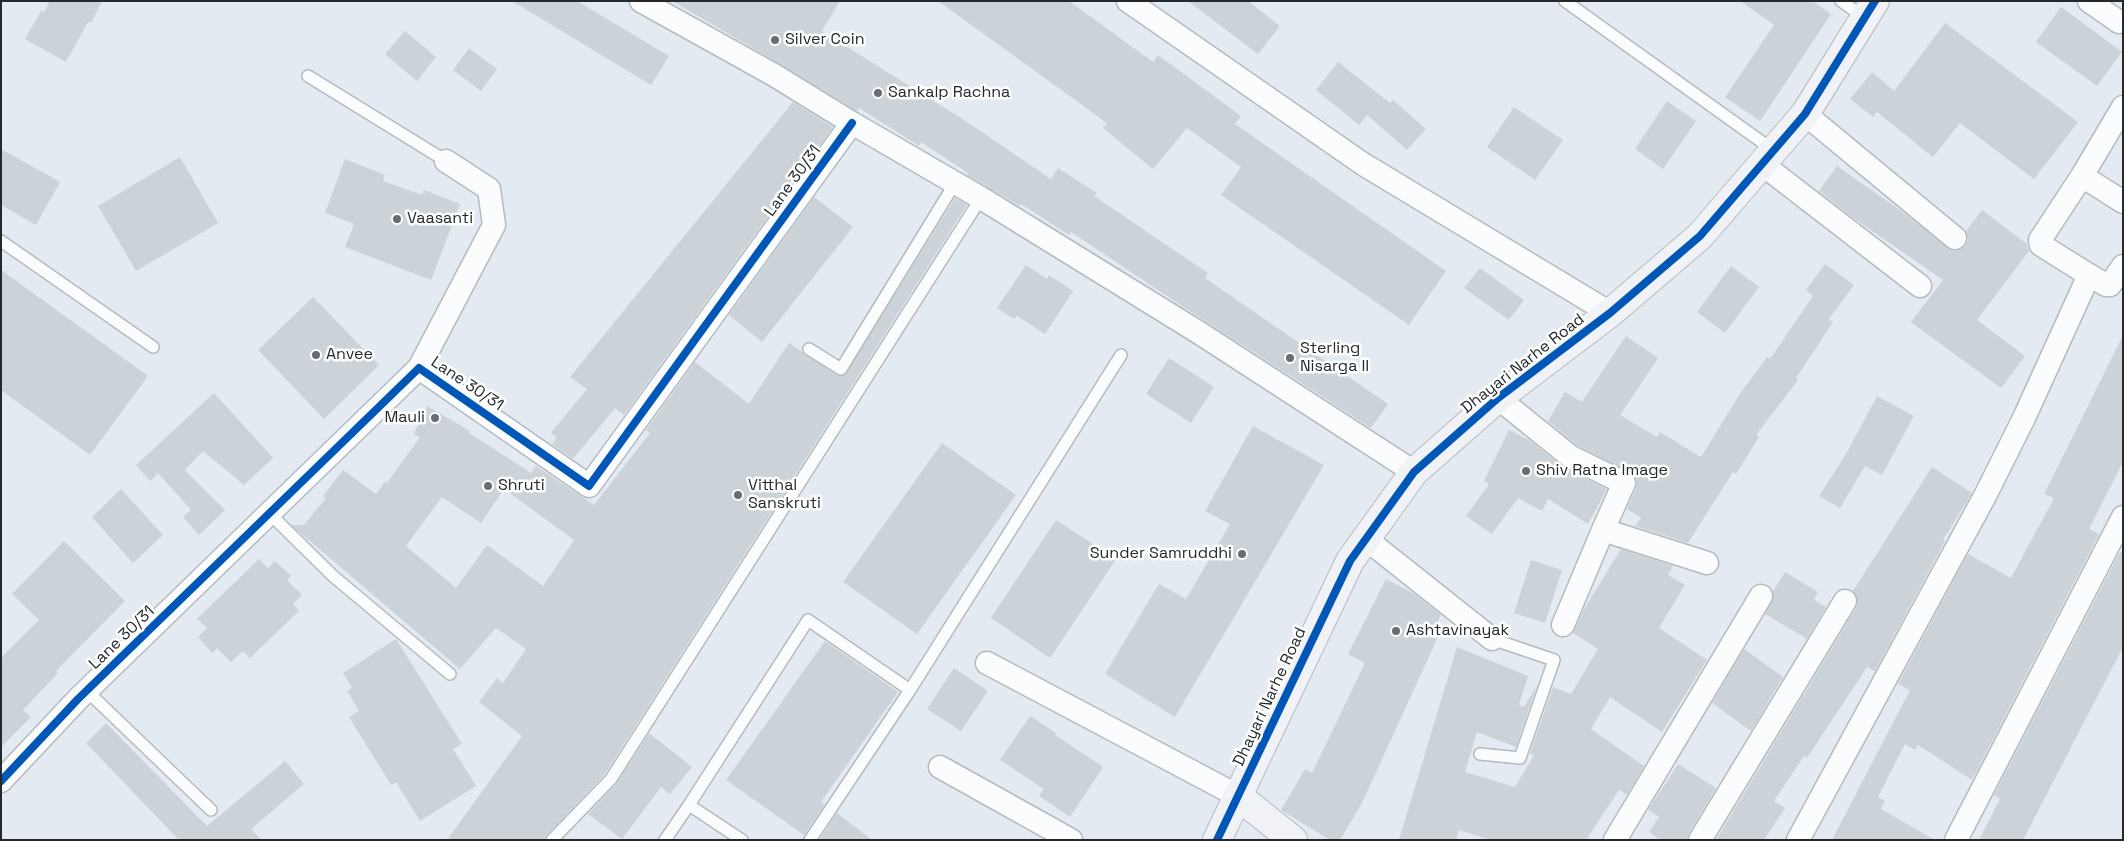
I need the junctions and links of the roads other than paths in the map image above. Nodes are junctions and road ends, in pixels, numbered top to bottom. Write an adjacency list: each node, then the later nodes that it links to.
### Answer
1 (641, 1): 11 (street)
2 (1128, 1): 23 (street)
3 (1565, 1): 12 (lane)
4 (1841, 1): 6 (lane)
5 (2090, 1): 7 (street)
6 (1870, 9): 10 (street, Dhayari Narhe Road)
7 (2120, 22)
8 (308, 76): 13 (lane)
9 (2123, 107): 14 (street)
10 (1805, 114): 12 (street, Dhayari Narhe Road); 18 (street)
11 (852, 123): 15 (street); 27 (street, Lane 30/31)
12 (1768, 157): 22 (street); 23 (street, Dhayari Narhe Road)
13 (446, 161): 27 (street)
14 (2082, 176): 17 (street); 21 (street)
15 (956, 182): 16 (street); 25 (lane)
16 (981, 198): 29 (street); 49 (lane)
17 (2123, 202)
18 (1955, 238)
19 (1, 241): 24 (lane)
20 (2123, 266): 21 (street)
21 (2089, 275): 58 (street)
22 (1920, 286)
23 (1610, 313): 28 (street, Dhayari Narhe Road)
24 (154, 347)
25 (809, 349)
26 (1121, 355): 41 (lane)
27 (419, 368): 30 (street, Lane 30/31)
28 (1498, 398): 29 (street, Dhayari Narhe Road); 32 (street)
29 (1414, 472): 33 (street, Dhayari Narhe Road)
30 (269, 514): 40 (lane); 42 (street, Lane 30/31)
31 (2123, 517): 59 (street)
32 (1603, 530): 34 (street); 37 (street)
33 (1366, 539): 38 (street); 46 (street, Dhayari Narhe Road)
34 (1707, 563)
35 (1761, 596): 56 (street)
36 (1846, 601): 57 (street)
37 (1564, 625)
38 (1492, 639): 43 (lane)
39 (987, 663): 46 (street)
40 (450, 674)
41 (910, 690): 47 (lane); 52 (lane)
42 (87, 691): 45 (street, Lane 30/31); 48 (lane)
43 (1480, 754)
44 (940, 767): 53 (street)
45 (1, 782)
46 (1238, 796): 54 (street, Dhayari Narhe Road); 55 (street)
47 (689, 805): 50 (lane); 51 (lane)
48 (211, 810)
49 (552, 840)
50 (665, 840)
51 (742, 840)
52 (810, 840)
53 (1071, 840)
54 (1217, 840)
55 (1293, 840)
56 (1615, 840)
57 (1700, 840)
58 (1798, 840)
59 (1956, 840)

